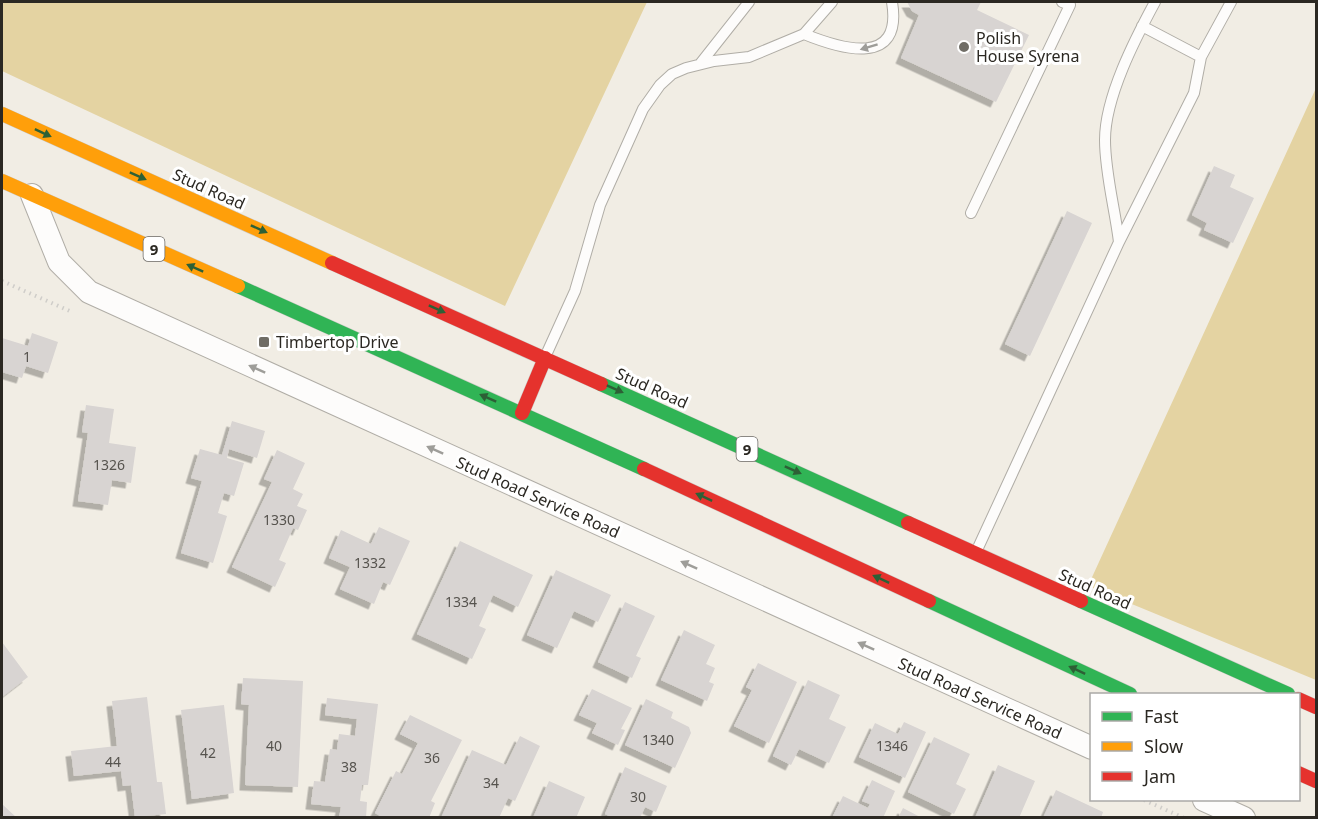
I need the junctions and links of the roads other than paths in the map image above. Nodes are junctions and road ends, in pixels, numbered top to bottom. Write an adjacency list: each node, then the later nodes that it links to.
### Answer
1 (749, 2): 10 (lane)
2 (832, 2): 8 (lane)
3 (892, 2): 8 (lane, one-way to 8)
4 (1062, 2): 14 (lane)
5 (1155, 2): 7 (lane)
6 (1231, 2): 9 (lane)
7 (1142, 26): 9 (lane); 15 (lane)
8 (804, 34): 10 (lane)
9 (1202, 57): 15 (lane)
10 (700, 64): 16 (lane)
11 (2, 114): 16 (highway, Stud Road / 9, one-way to 16)
12 (2, 181): 13 (highway, 9)
13 (33, 195): 17 (highway, 9, one-way to 13); 23 (street, Stud Road Service Road, one-way to 13)
14 (971, 213)
15 (1119, 242): 18 (lane)
16 (545, 358): 17 (highway); 18 (highway, Stud Road / 9, one-way to 18)
17 (522, 413): 19 (highway, 9, one-way to 17)
18 (975, 553): 20 (highway, Stud Road / 9)
19 (1128, 693)
20 (1286, 693)
21 (1300, 700): 22 (highway)
22 (1317, 708)
23 (1090, 747)
24 (1300, 773): 25 (highway)
25 (1317, 781)
26 (1206, 801): 27 (street)
27 (1244, 818)

